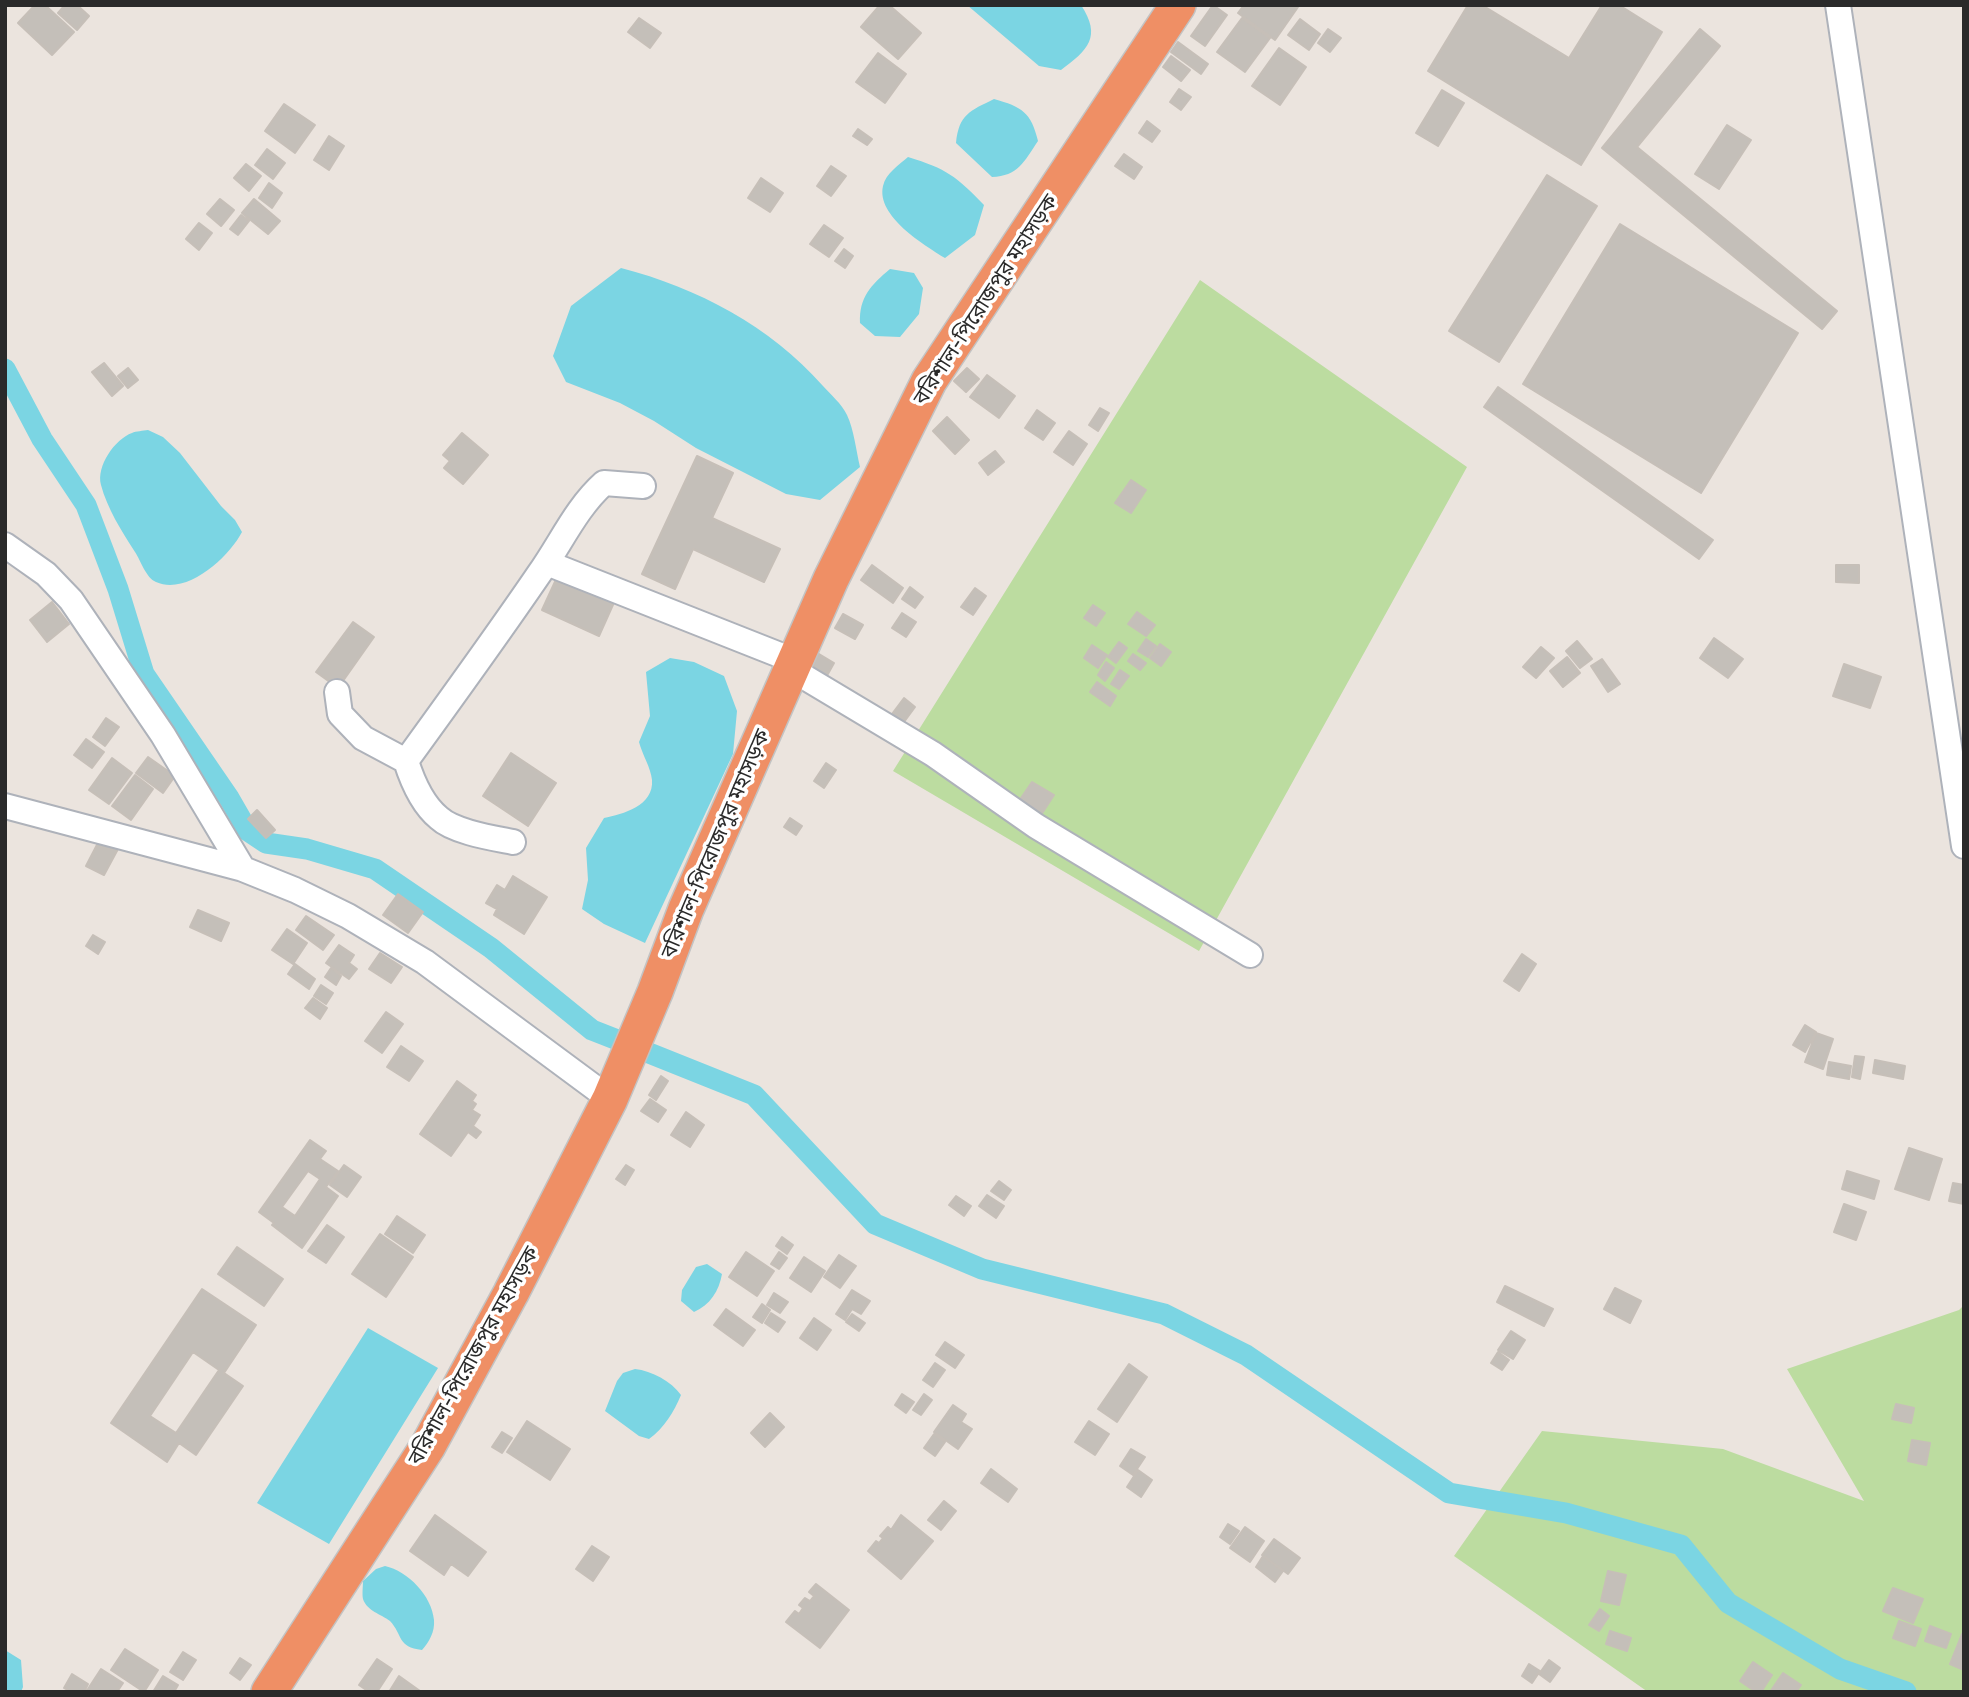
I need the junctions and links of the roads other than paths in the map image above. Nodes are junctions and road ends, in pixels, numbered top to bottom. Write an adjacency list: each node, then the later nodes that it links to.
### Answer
1 (1178, 5): 6 (highway, বরিশাল-পিরোজপুর মহাসড়ক)
2 (1838, 5): 11 (street)
3 (643, 486): 5 (street)
4 (5, 545): 12 (street)
5 (547, 563): 6 (street); 8 (street)
6 (793, 665): 13 (street); 14 (highway, বরিশাল-পিরোজপুর মহাসড়ক)
7 (337, 692): 8 (street)
8 (405, 761): 10 (street)
9 (5, 806): 12 (street)
10 (513, 842)
11 (1964, 846)
12 (243, 869): 14 (street)
13 (1250, 955)
14 (610, 1099): 15 (highway, বরিশাল-পিরোজপুর মহাসড়ক)
15 (268, 1692)

